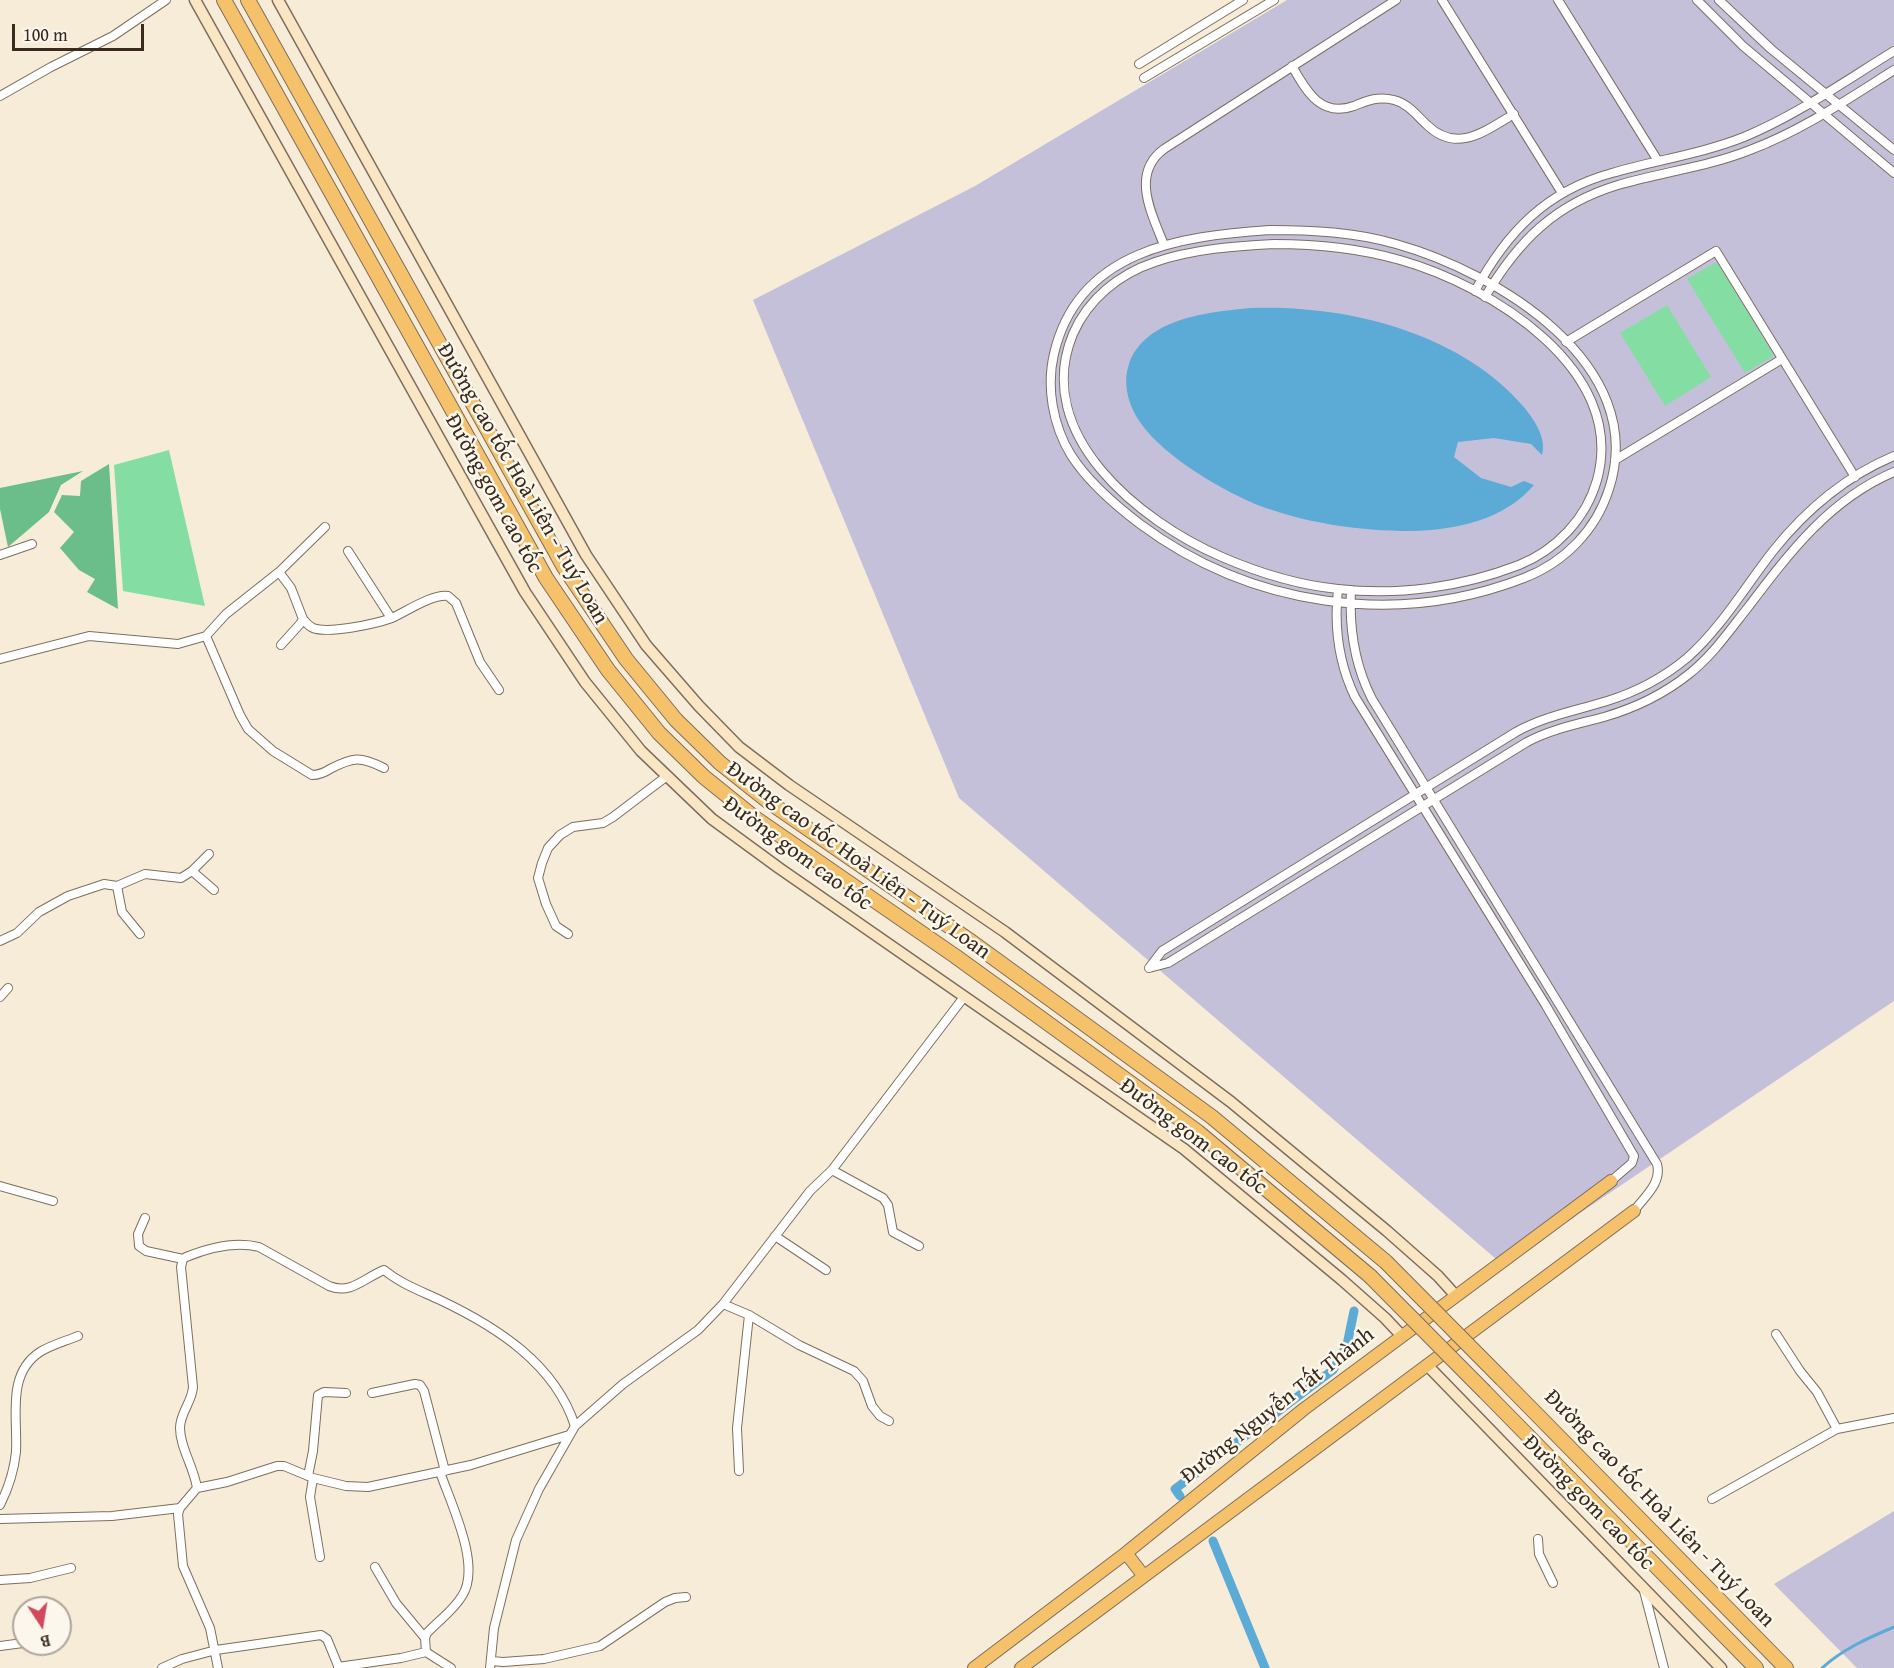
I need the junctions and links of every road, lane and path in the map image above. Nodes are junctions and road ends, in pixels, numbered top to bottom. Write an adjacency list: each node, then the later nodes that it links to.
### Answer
1 (166, 0): 19 (street)
2 (195, 0): 59 (main road, Đường gom cao tốc)
3 (224, 0): 128 (highway, Đường cao tốc Hoà Liên - Tuý Loan, bridge)
4 (248, 0): 129 (highway, Đường cao tốc Hoà Liên - Tuý Loan, bridge)
5 (278, 0): 84 (main road)
6 (1243, 0): 14 (street)
7 (1274, 0): 17 (street)
8 (1396, 0): 15 (street)
9 (1442, 0): 23 (street)
10 (1558, 0): 25 (street)
11 (1697, 0): 20 (street)
12 (1719, 0): 18 (street)
13 (1894, 51): 18 (street)
14 (1139, 64)
15 (1292, 66): 23 (street); 28 (street)
16 (1894, 70): 21 (street)
17 (1144, 78)
18 (1826, 93): 20 (street); 21 (street)
19 (0, 96)
20 (1809, 102): 22 (street); 25 (street)
21 (1840, 104): 22 (street); 24 (street)
22 (1822, 113): 26 (street); 30 (street)
23 (1514, 114): 27 (street)
24 (1894, 150)
25 (1658, 161): 27 (street)
26 (1894, 173)
27 (1563, 193): 29 (street)
28 (1164, 245): 29 (street); 33 (street)
29 (1481, 278): 30 (street); 31 (street)
30 (1492, 285): 32 (street); 35 (street)
31 (1474, 291): 32 (street); 34 (street)
32 (1485, 297): 49 (street)
33 (1058, 338): 34 (street); 43 (street)
34 (1070, 342): 42 (street)
35 (1566, 342): 36 (street); 38 (street)
36 (1782, 359): 38 (street); 40 (street)
37 (1894, 456): 40 (street)
38 (1615, 460): 51 (street)
39 (1894, 472): 62 (street)
40 (1855, 477): 60 (street)
41 (325, 527): 47 (street)
42 (1167, 527): 43 (street); 48 (street)
43 (1159, 538): 50 (street)
44 (32, 544): 46 (street)
45 (348, 550): 52 (street)
46 (0, 555)
47 (279, 572): 53 (street); 54 (street)
48 (1338, 589): 49 (street); 50 (street)
49 (1351, 590): 51 (street)
50 (1336, 603): 51 (street); 61 (street)
51 (1350, 604): 60 (street)
52 (391, 618): 53 (street); 57 (street)
53 (303, 619): 55 (street)
54 (206, 636): 56 (street); 58 (street)
55 (281, 645)
56 (0, 659)
57 (499, 690)
58 (384, 768)
59 (667, 776): 69 (street); 72 (main road, Đường gom cao tốc)
60 (1426, 788): 61 (street); 62 (street)
61 (1414, 796): 63 (street); 63 (street)
62 (1433, 800): 63 (street); 78 (street)
63 (1422, 808): 75 (street)
64 (209, 854): 65 (street)
65 (192, 871): 66 (street); 67 (street)
66 (117, 886): 68 (street); 70 (street)
67 (214, 890)
68 (140, 934)
69 (568, 934)
70 (0, 941)
71 (8, 988): 73 (street)
72 (964, 997): 74 (street); 89 (main road, Đường gom cao tốc)
73 (0, 998)
74 (832, 1170): 80 (street); 81 (street)
75 (1611, 1181): 84 (main road, Đường Nguyễn Tất Thành)
76 (0, 1186): 77 (street)
77 (53, 1201)
78 (1634, 1210): 90 (main road)
79 (145, 1218): 82 (street)
80 (775, 1236): 83 (street); 85 (street)
81 (919, 1246)
82 (183, 1259): 95 (street); 101 (street)
83 (826, 1270)
84 (1456, 1296): 89 (main road, Đường Nguyễn Tất Thành)
85 (723, 1304): 86 (street); 95 (street)
86 (749, 1315): 94 (street); 99 (street)
87 (1776, 1334): 96 (street)
88 (78, 1336): 103 (street)
89 (1402, 1336): 107 (main road, Đường Nguyễn Tất Thành)
90 (1427, 1365): 111 (main road); 114 (main road, Đường gom cao tốc)
91 (346, 1393): 100 (street)
92 (372, 1393): 98 (street)
93 (1894, 1418): 96 (street)
94 (889, 1421)
95 (575, 1426): 97 (street)
96 (1838, 1429): 102 (street)
97 (569, 1435): 98 (street); 119 (street)
98 (443, 1471): 100 (street); 116 (street)
99 (740, 1471)
100 (311, 1477): 101 (street); 108 (street)
101 (196, 1488): 104 (street)
102 (1712, 1499)
103 (0, 1505)
104 (180, 1508): 105 (street); 117 (street)
105 (0, 1519)
106 (1538, 1539): 113 (street)
107 (1126, 1552): 111 (main road); 124 (main road, Đường Nguyễn Tất Thành)
108 (320, 1557)
109 (375, 1567): 116 (street)
110 (71, 1568): 112 (street)
111 (1143, 1575): 125 (main road)
112 (0, 1580)
113 (1553, 1583)
114 (1644, 1589): 126 (street); 127 (main road, Đường gom cao tốc)
115 (686, 1597): 119 (street)
116 (425, 1638): 118 (street)
117 (216, 1650): 120 (street); 121 (street); 122 (street)
118 (426, 1652): 120 (street); 123 (street)
119 (491, 1664)
120 (339, 1667)
121 (162, 1668)
122 (218, 1668)
123 (451, 1668)
124 (974, 1668)
125 (1021, 1668)
126 (1664, 1668)
127 (1721, 1668)
128 (1756, 1668)
129 (1786, 1668)

